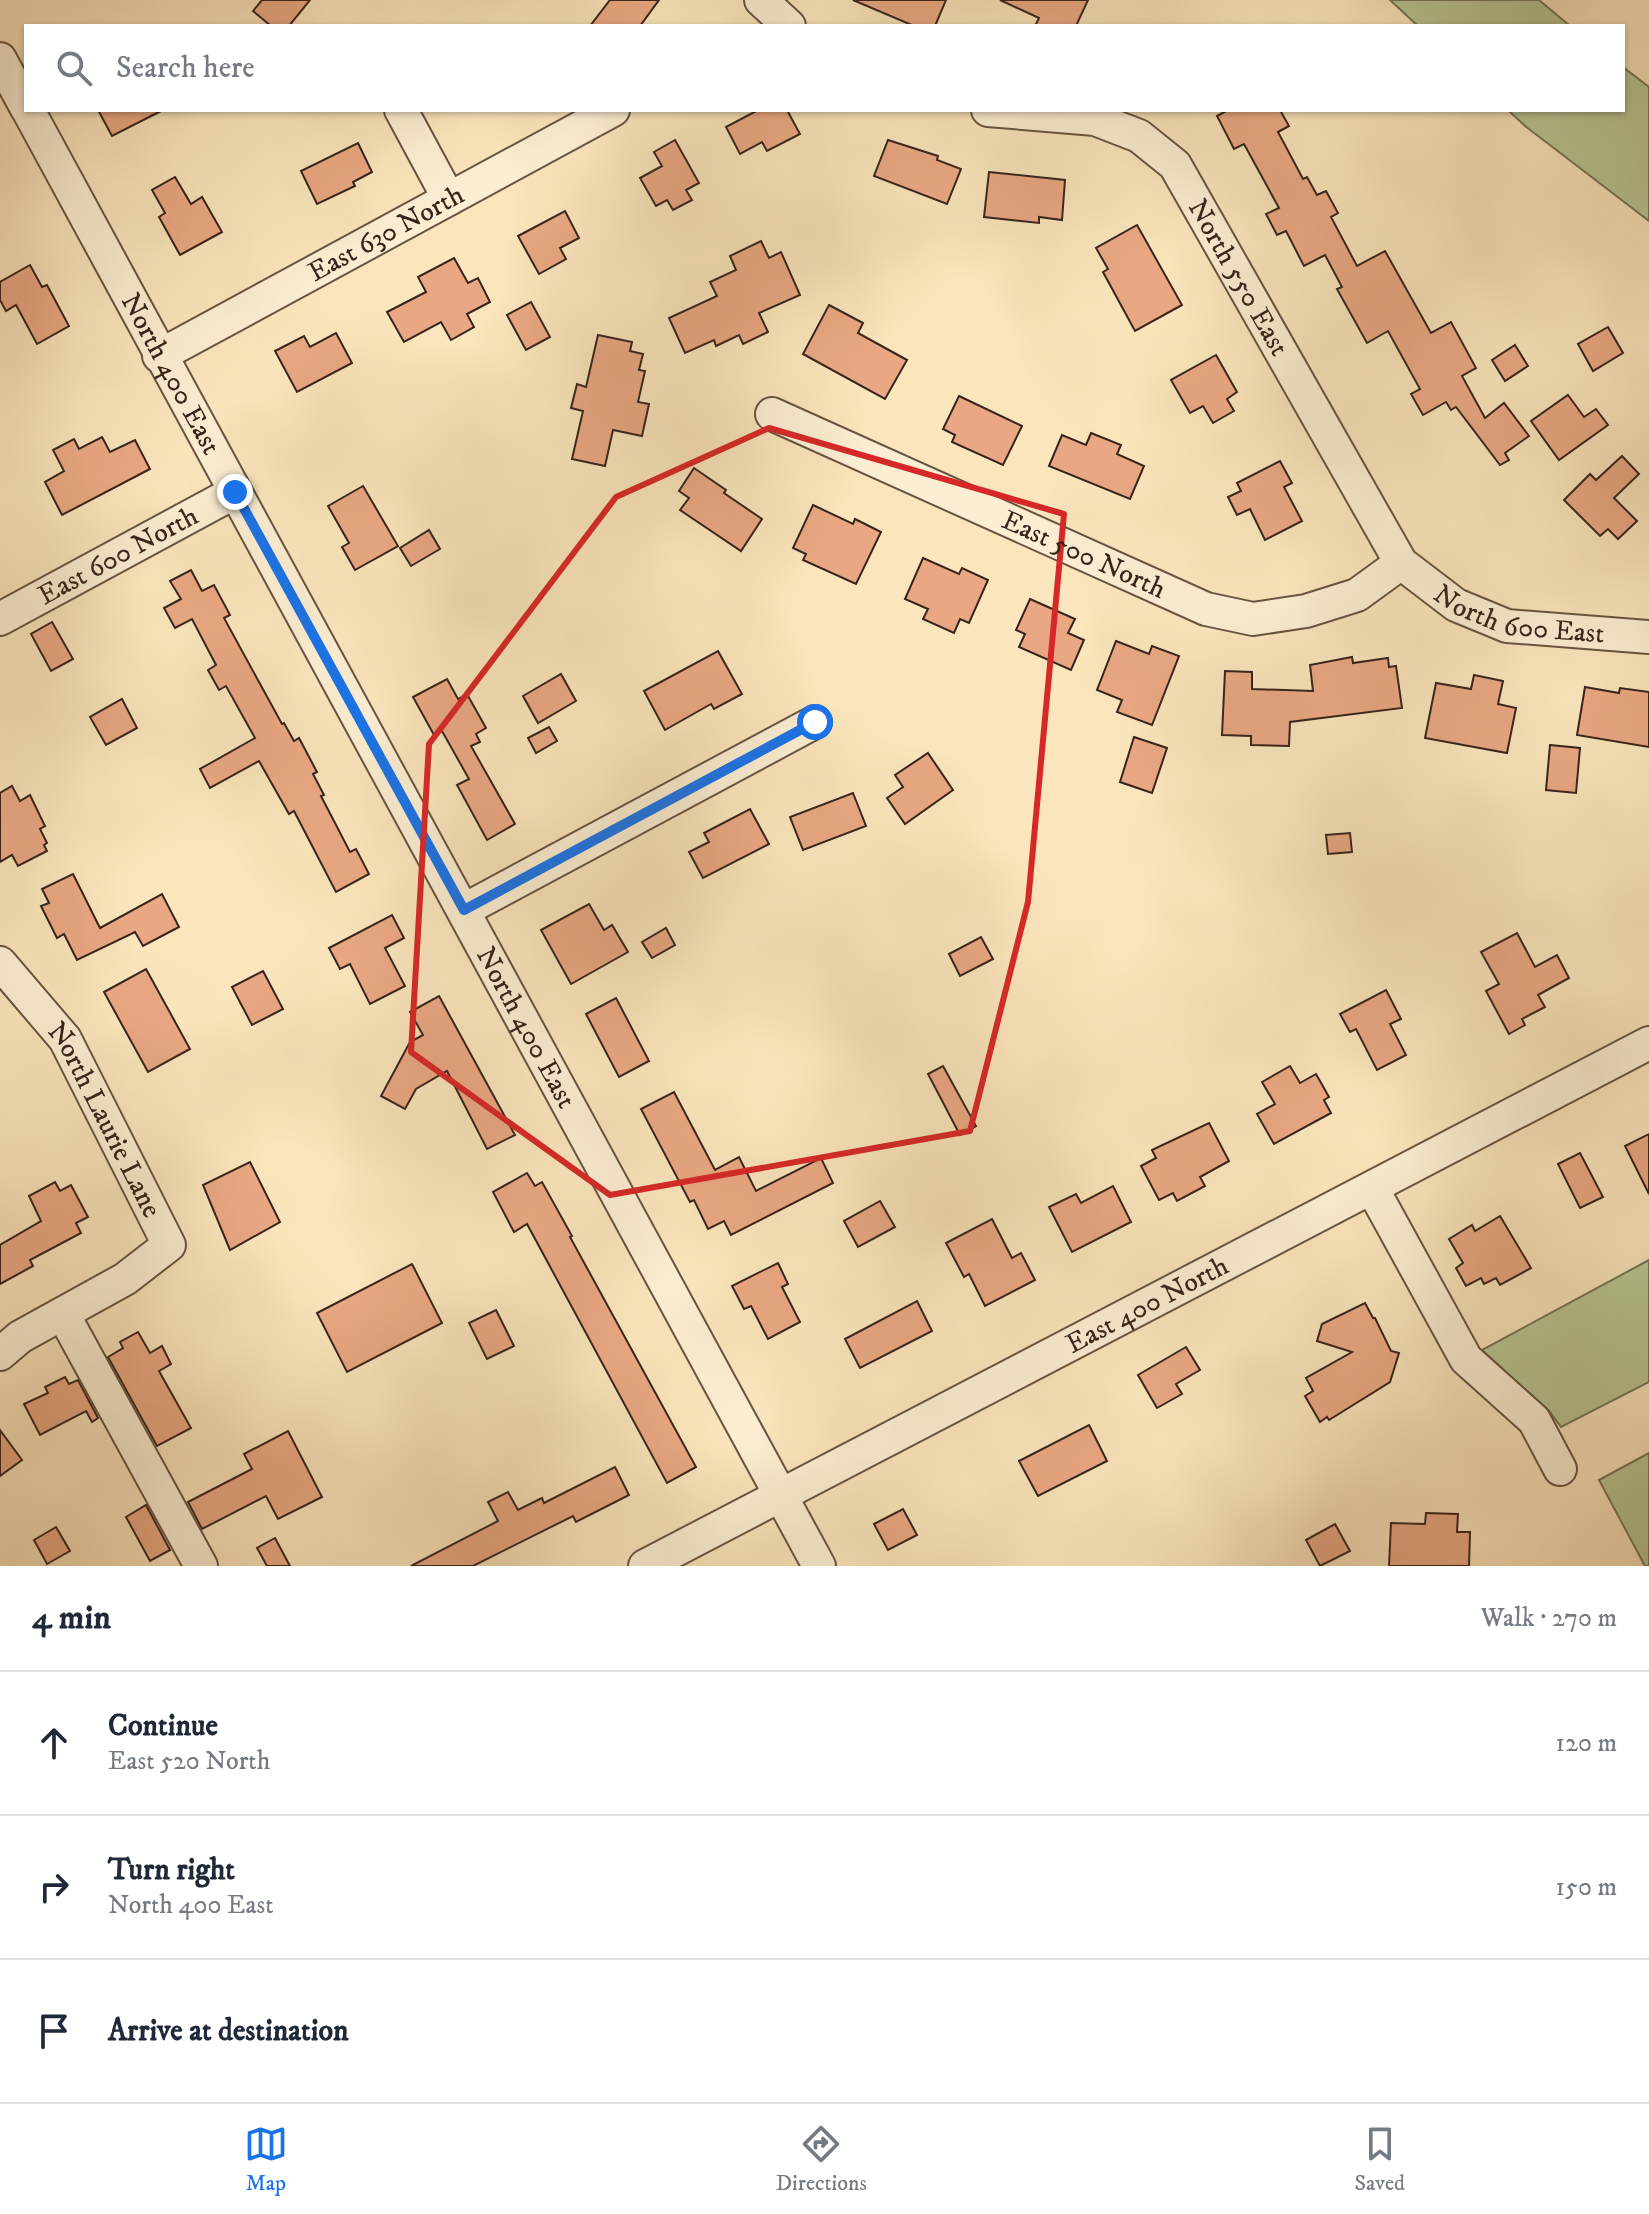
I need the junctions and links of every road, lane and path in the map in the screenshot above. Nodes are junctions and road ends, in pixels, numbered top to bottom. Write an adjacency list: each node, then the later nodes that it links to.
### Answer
1 (0, 59): 2 (street, North 400 East)
2 (24, 103)
3 (29, 112): 8 (street, North 400 East)
4 (402, 112): 7 (street)
5 (609, 112): 7 (street, East 630 North)
6 (1012, 112): 11 (street, North 550 East)
7 (449, 199): 8 (street, East 630 North)
8 (159, 356): 10 (street, North 400 East)
9 (772, 414): 11 (street, East 500 North)
10 (235, 492): 12 (street, East 600 North); 15 (street, North 400 East)
11 (1401, 563): 13 (street, North 600 East)
12 (0, 619)
13 (1649, 637)
14 (815, 722): 15 (street)
15 (464, 910): 22 (street, North 400 East)
16 (0, 963): 19 (street, North Laurie Lane)
17 (1649, 1043): 18 (street, East 400 North)
18 (1372, 1188): 21 (street); 22 (street, East 400 North)
19 (63, 1314): 20 (street); 23 (street)
20 (0, 1354)
21 (1560, 1469)
22 (780, 1496): 24 (street, East 400 North); 25 (street, North 400 East)
23 (201, 1566)
24 (645, 1566)
25 (819, 1566)

